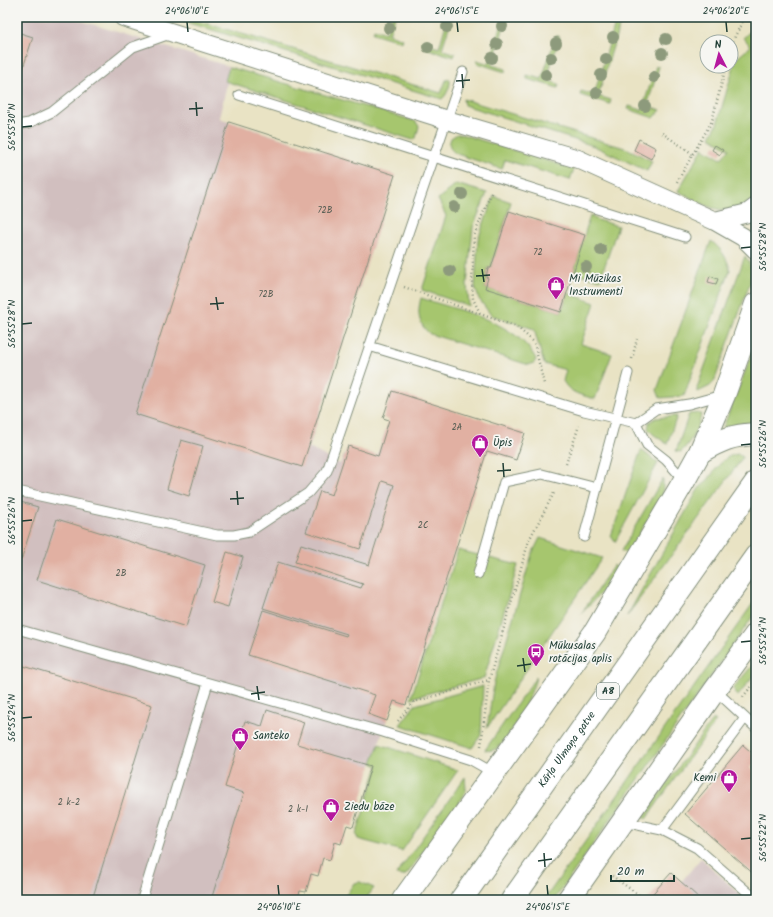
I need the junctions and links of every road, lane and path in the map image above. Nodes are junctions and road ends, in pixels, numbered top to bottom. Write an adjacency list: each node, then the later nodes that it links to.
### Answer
1 (123, 17): 3 (street)
2 (745, 17): 4 (path)
3 (172, 32): 8 (street); 9 (lane)
4 (735, 34)
5 (463, 72): 8 (lane)
6 (724, 74): 11 (path)
7 (239, 95): 12 (lane)
8 (446, 120): 12 (lane); 14 (street)
9 (17, 125)
10 (662, 133): 11 (path)
11 (693, 154): 14 (path)
12 (433, 157): 13 (lane); 19 (lane)
13 (497, 177): 17 (lane); 21 (path)
14 (668, 198): 16 (street)
15 (756, 207): 16 (street)
16 (715, 221): 18 (street)
17 (685, 237)
18 (756, 250)
19 (391, 283): 21 (path); 23 (lane)
20 (756, 304): 25 (highway)
21 (480, 314): 26 (path)
22 (637, 338): 24 (path)
23 (369, 346): 26 (lane); 36 (lane)
24 (628, 373): 28 (lane)
25 (724, 395): 29 (lane); 31 (highway)
26 (547, 400): 27 (lane)
27 (584, 411): 28 (lane); 32 (path)
28 (616, 418): 29 (lane); 35 (lane)
29 (636, 423): 33 (lane)
30 (756, 434): 31 (highway)
31 (700, 452): 33 (highway)
32 (562, 479): 35 (lane); 39 (lane); 42 (path)
33 (684, 481): 49 (highway)
34 (756, 482): 56 (highway, Kārļa Ulmaņa gatve / A8)
35 (597, 488): 37 (lane)
36 (17, 490)
37 (584, 537)
38 (756, 556): 57 (highway)
39 (478, 574)
40 (17, 629): 43 (lane)
41 (756, 634): 44 (highway)
42 (489, 680): 47 (path); 48 (path)
43 (208, 682): 47 (lane); 54 (lane)
44 (714, 690): 45 (lane); 50 (highway)
45 (745, 718): 46 (lane); 51 (lane)
46 (756, 728)
47 (389, 734): 49 (lane)
48 (481, 746)
49 (495, 774): 55 (highway)
50 (622, 822): 51 (lane); 58 (highway)
51 (662, 830): 53 (lane)
52 (612, 876): 59 (path)
53 (751, 895)
54 (143, 896)
55 (403, 900)
56 (461, 900)
57 (512, 900)
58 (568, 900)
59 (646, 900)

